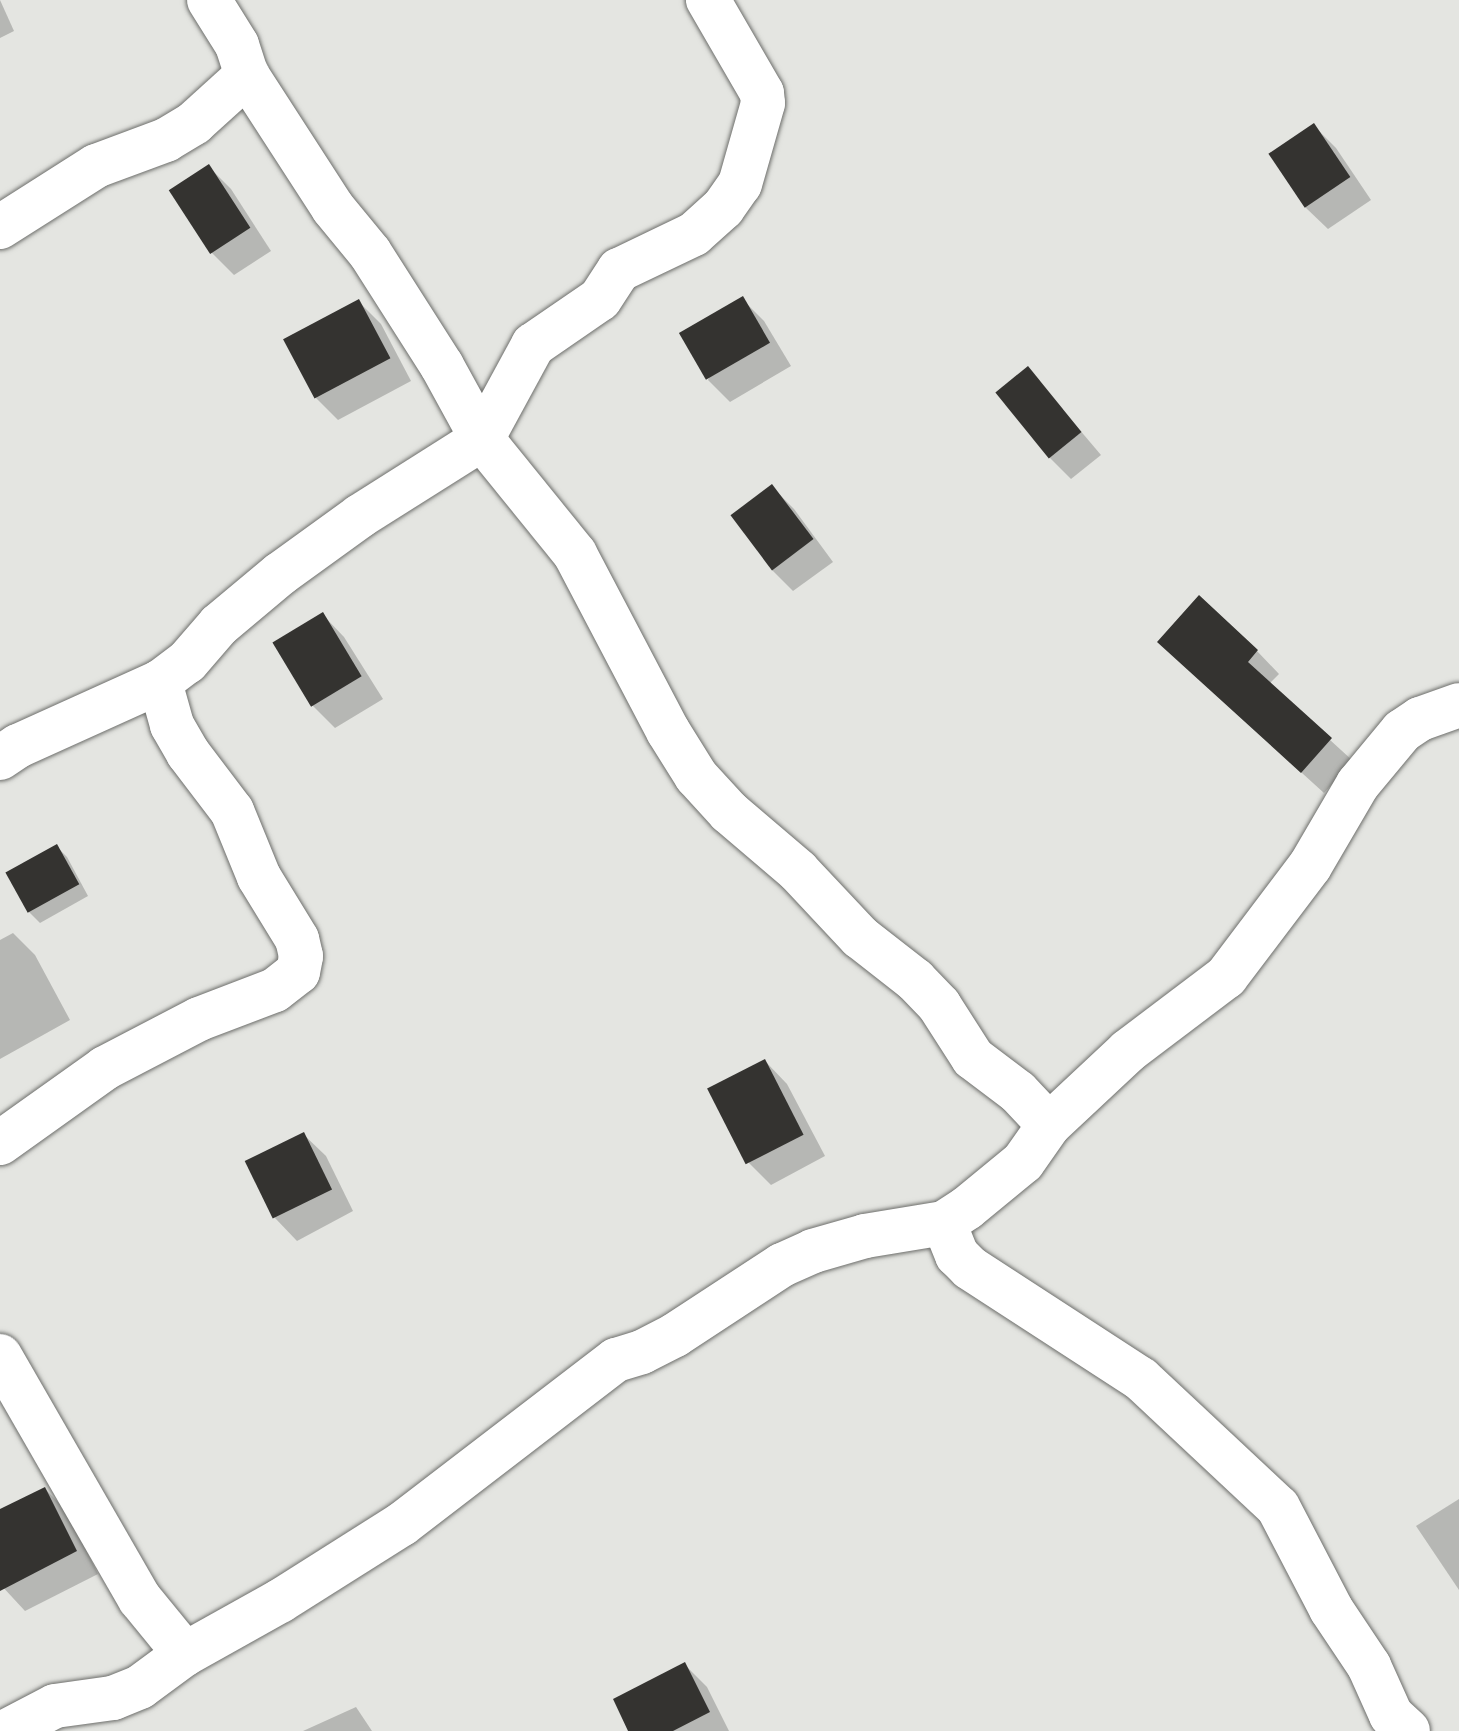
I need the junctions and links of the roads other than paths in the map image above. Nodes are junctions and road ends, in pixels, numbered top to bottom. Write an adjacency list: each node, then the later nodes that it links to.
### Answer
1 (209, 0): 3 (street)
2 (708, 0): 5 (street)
3 (247, 75): 4 (street); 5 (street)
4 (0, 227)
5 (482, 439): 6 (street); 9 (street)
6 (160, 682): 8 (street); 10 (street)
7 (1459, 705): 9 (street)
8 (0, 758)
9 (1049, 1125): 11 (street)
10 (0, 1143)
11 (944, 1223): 13 (street); 15 (street)
12 (0, 1356): 13 (street)
13 (185, 1654): 14 (street)
14 (7, 1731)
15 (1408, 1731)

